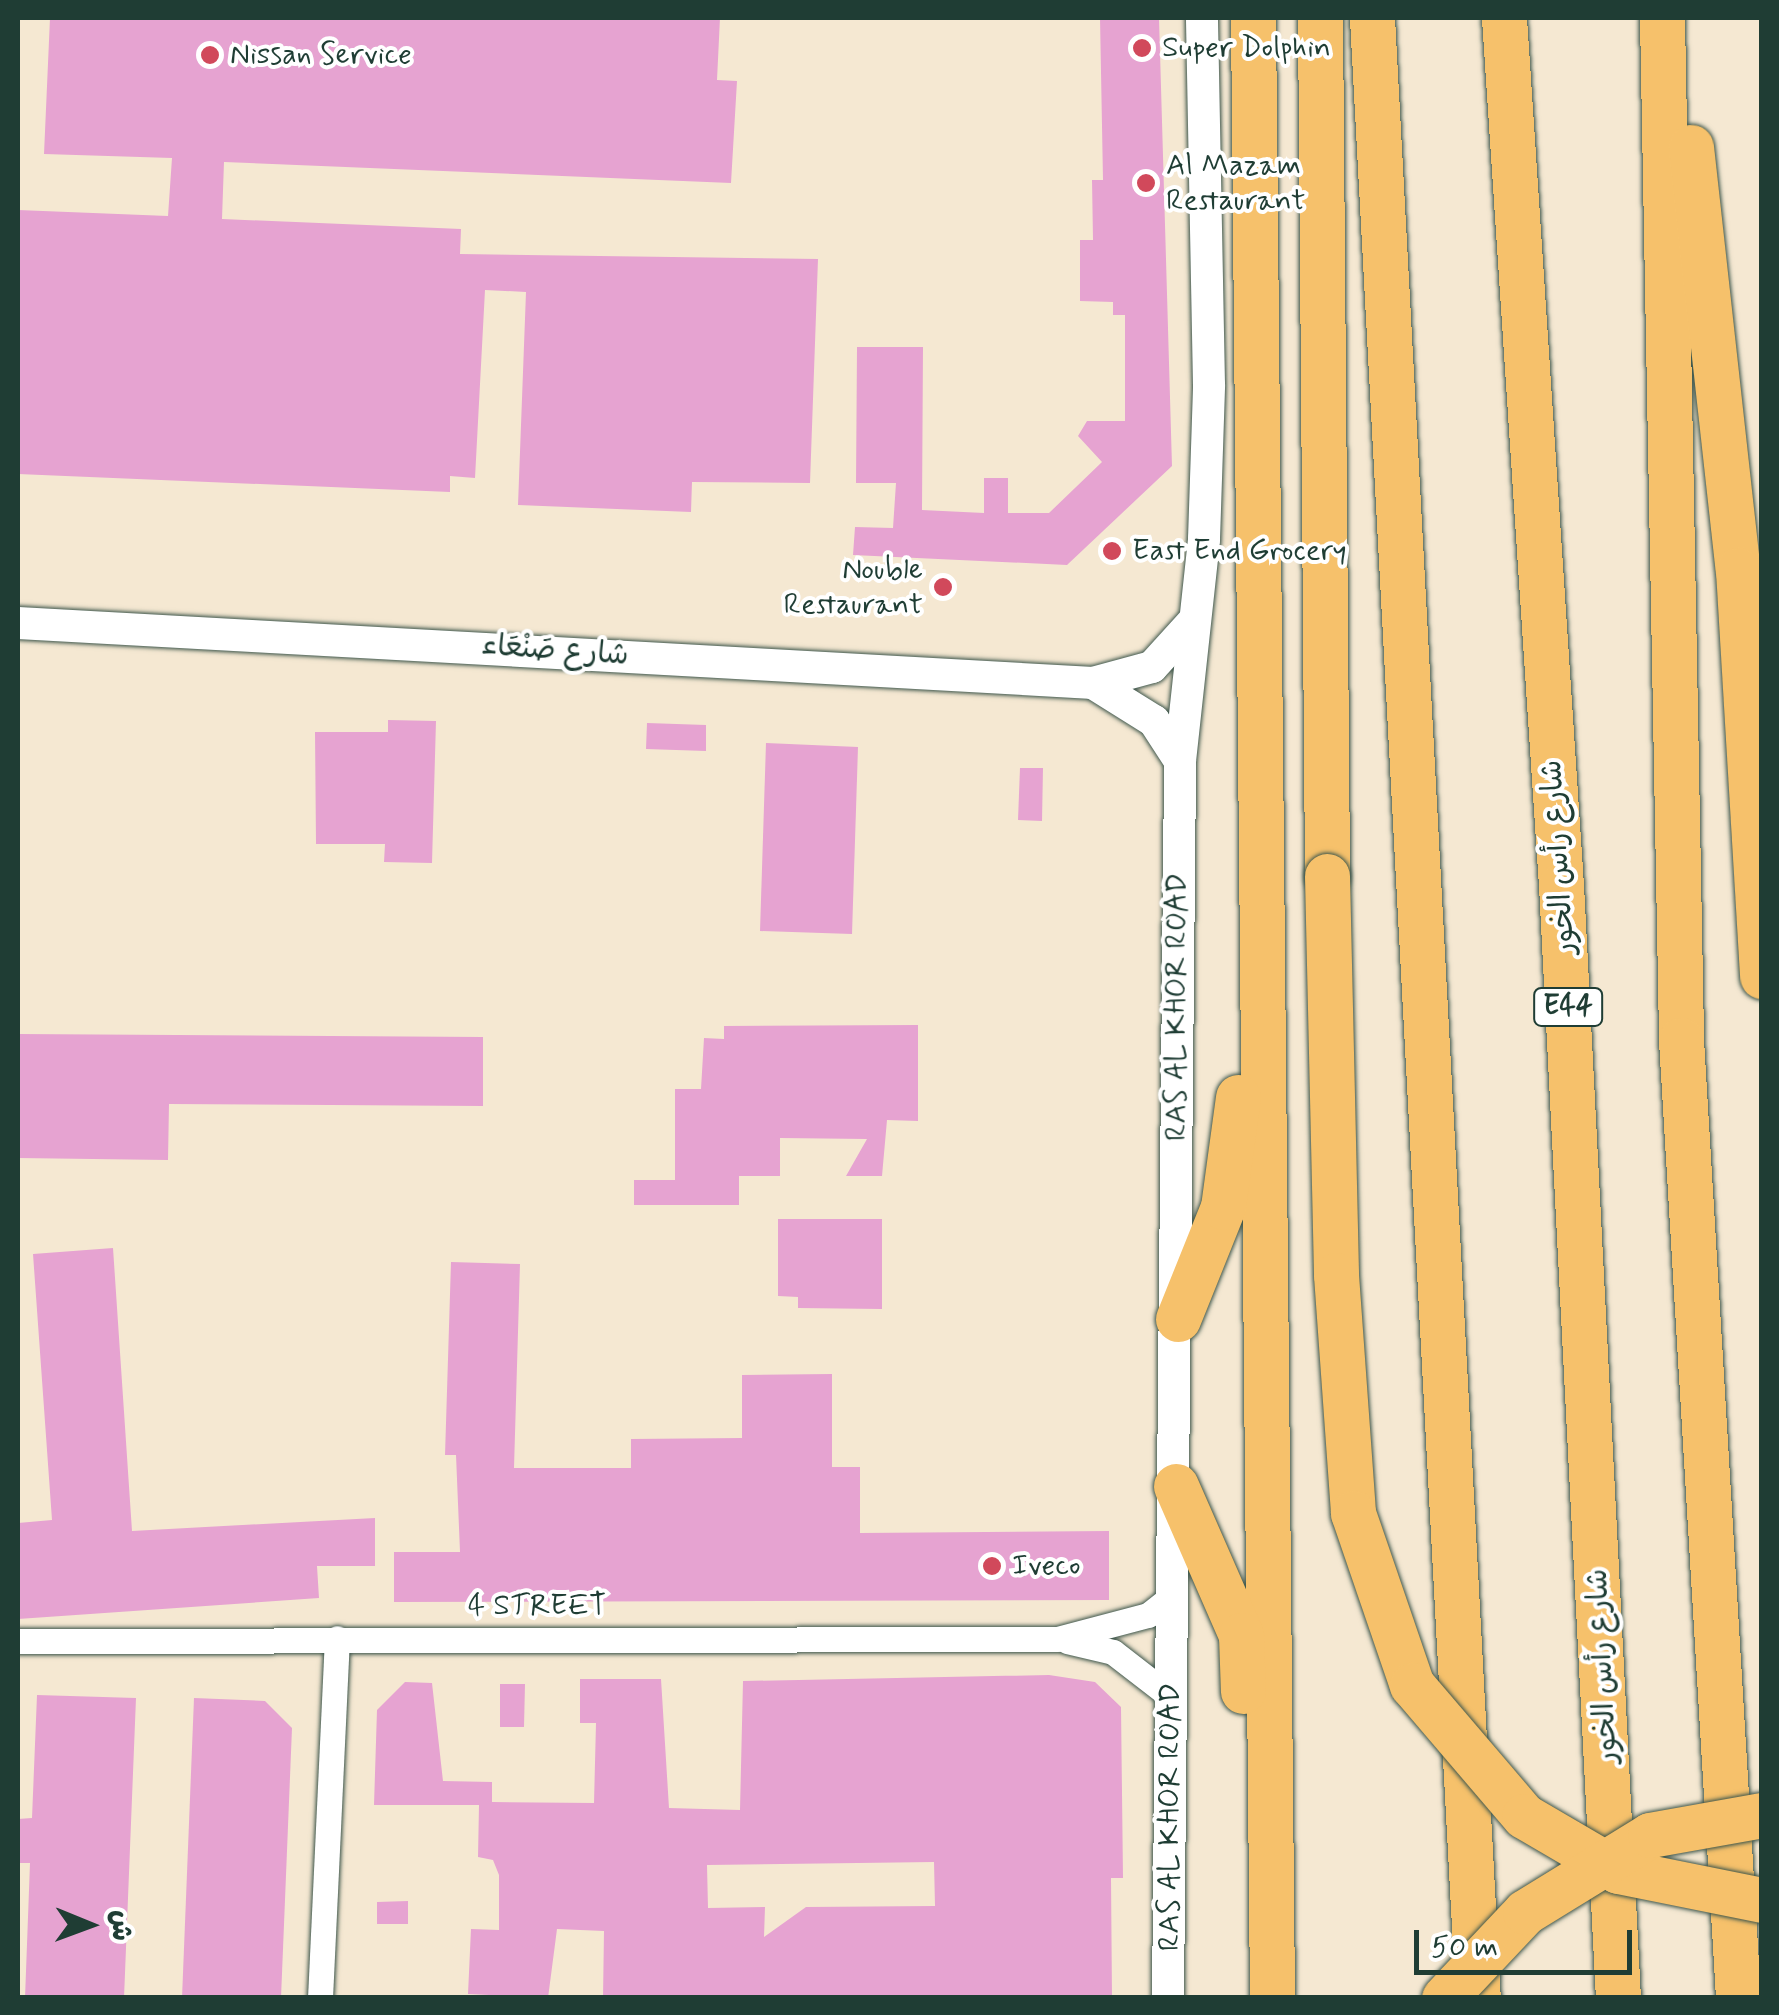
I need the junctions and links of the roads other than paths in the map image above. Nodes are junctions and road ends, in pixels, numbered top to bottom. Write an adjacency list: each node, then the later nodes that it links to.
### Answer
1 (1202, 18): 10 (street, RAS AL KHOR ROAD)
2 (1252, 18): 8 (highway)
3 (1320, 18): 23 (highway, bridge)
4 (1372, 18): 28 (highway)
5 (1504, 18): 29 (highway, شارع رأس الخور / E44)
6 (1662, 18): 30 (highway)
7 (1678, 18): 13 (highway)
8 (1257, 590): 14 (highway); 22 (highway)
9 (18, 623): 11 (street, شارع صَنْعَاء)
10 (1192, 624): 11 (street, شارع صَنْعَاء); 12 (street, RAS AL KHOR ROAD)
11 (1092, 683): 12 (street, شارع صَنْعَاء)
12 (1180, 761): 14 (street, RAS AL KHOR ROAD)
13 (1762, 976)
14 (1178, 1320): 15 (street, RAS AL KHOR ROAD)
15 (1176, 1486): 16 (street, RAS AL KHOR ROAD); 22 (highway)
16 (1174, 1594): 18 (street, 4 STREET); 20 (street, RAS AL KHOR ROAD)
17 (337, 1638): 18 (street, 4 STREET); 19 (street, 4 STREET); 24 (street)
18 (1057, 1639): 20 (street, 4 STREET)
19 (18, 1641)
20 (1170, 1696): 25 (street, RAS AL KHOR ROAD)
21 (1762, 1815): 27 (highway, bridge)
22 (1272, 1818): 26 (highway)
23 (1762, 1900)
24 (320, 1998)
25 (1168, 1998)
26 (1272, 1998)
27 (1444, 1998)
28 (1478, 1998)
29 (1618, 1998)
30 (1738, 1998)

